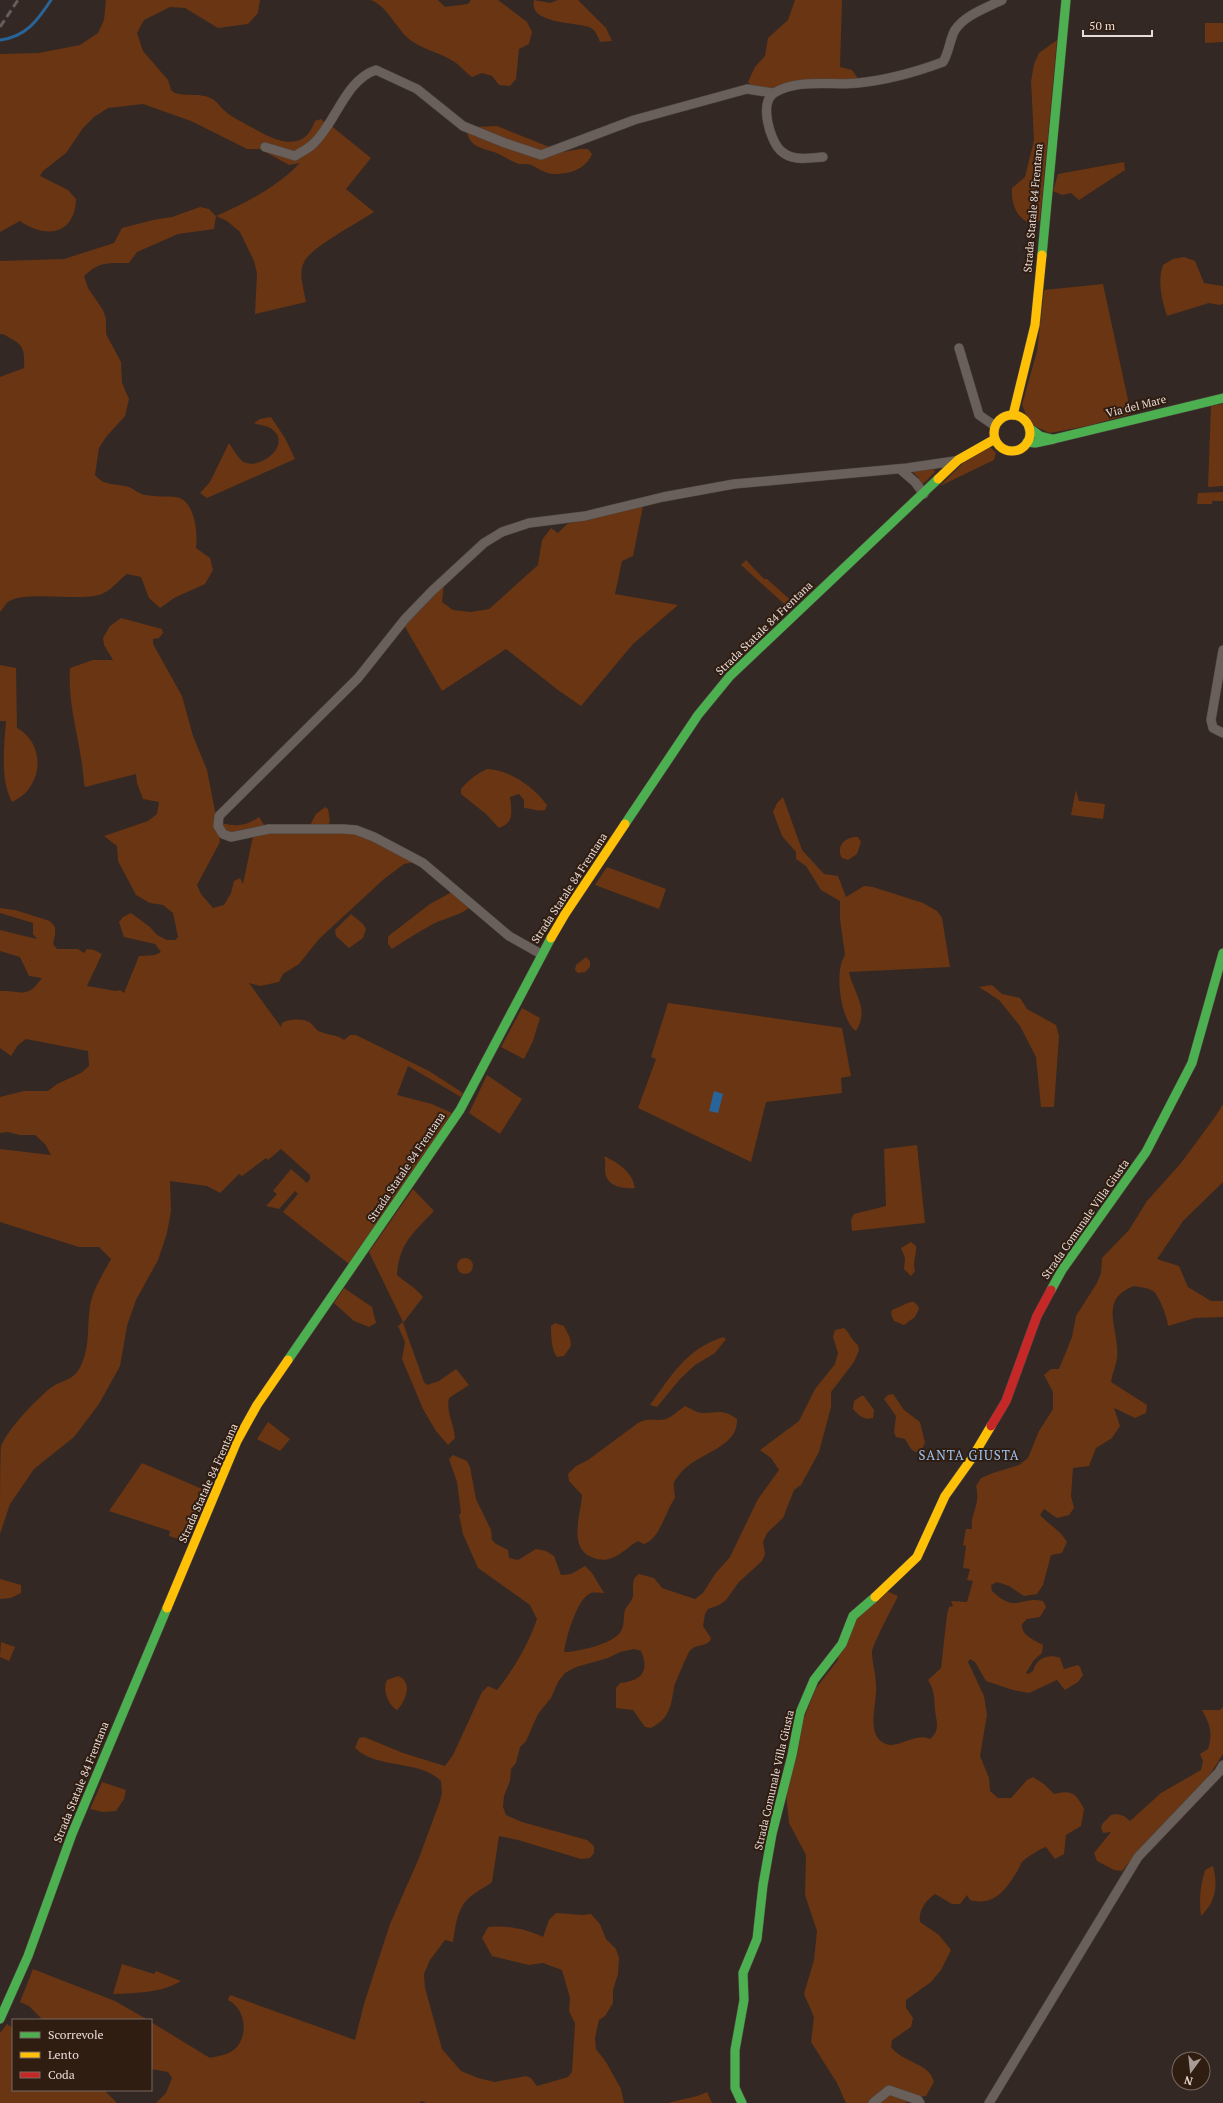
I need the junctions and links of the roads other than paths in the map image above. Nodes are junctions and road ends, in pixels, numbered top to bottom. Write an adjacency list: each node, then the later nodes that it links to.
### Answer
1 (1002, 0): 3 (street)
2 (1066, 0): 8 (main road, Strada Statale 84 Frentana)
3 (773, 93): 4 (street); 5 (street)
4 (265, 147)
5 (823, 157)
6 (959, 348): 9 (street)
7 (1223, 398): 12 (main road, Via del Mare)
8 (1013, 415): 9 (main road); 10 (main road)
9 (995, 426): 11 (main road)
10 (1029, 428): 12 (main road); 13 (main road)
11 (995, 439): 13 (main road); 14 (main road, Strada Statale 84 Frentana)
12 (1054, 439): 13 (main road, Via del Mare)
13 (1027, 442)
14 (958, 460): 15 (street); 16 (main road, Strada Statale 84 Frentana)
15 (900, 469): 16 (street); 20 (street)
16 (924, 494): 20 (main road, Strada Statale 84 Frentana)
17 (1223, 650): 18 (street)
18 (1223, 733)
19 (1223, 953): 23 (main road, Strada Comunale Villa Giusta)
20 (541, 954): 22 (main road, Strada Statale 84 Frentana)
21 (1223, 1765): 26 (street)
22 (0, 2019)
23 (742, 2103)
24 (873, 2103): 25 (street)
25 (920, 2103)
26 (989, 2103)

